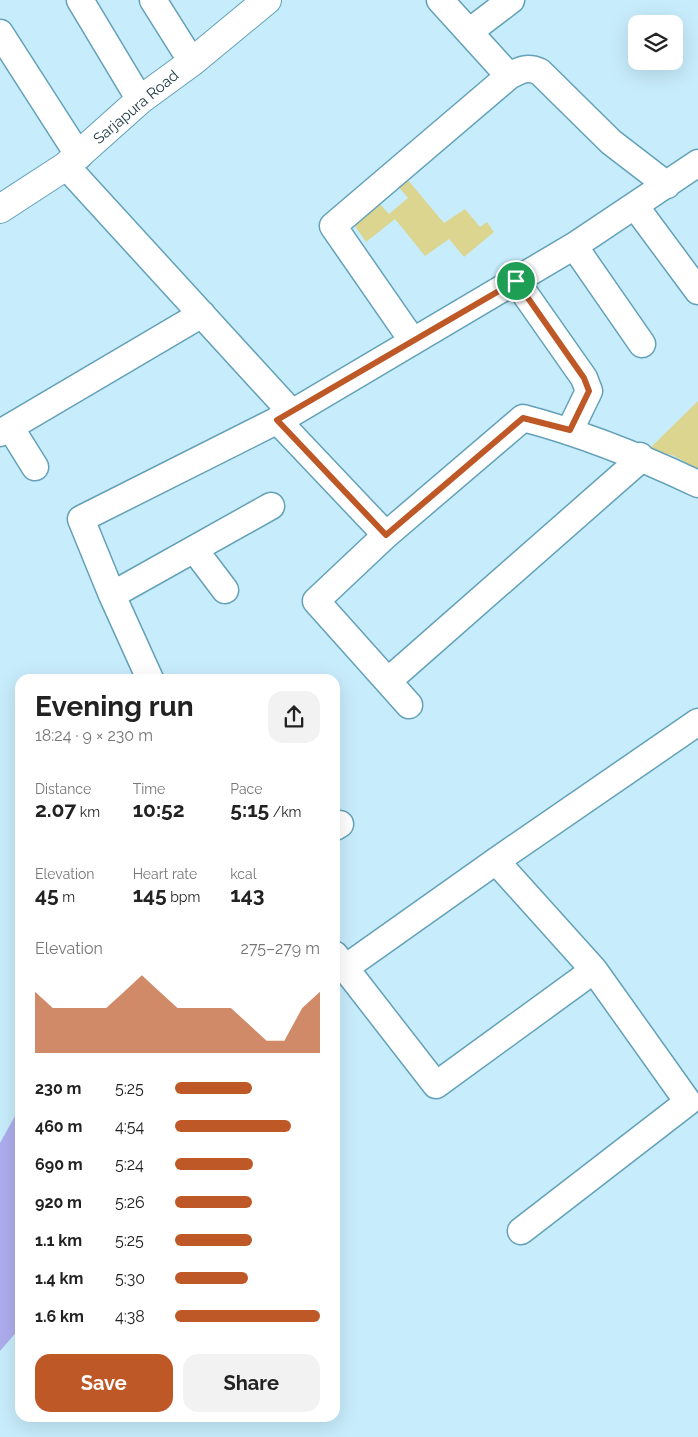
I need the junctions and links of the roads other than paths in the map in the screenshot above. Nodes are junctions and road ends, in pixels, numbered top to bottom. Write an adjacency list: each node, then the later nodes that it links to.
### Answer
1 (80, 0): 10 (street)
2 (153, 0): 8 (street)
3 (440, 0): 6 (street)
4 (511, 0): 6 (street)
5 (252, 5): 8 (street, Sarjapura Road)
6 (469, 32): 9 (street)
7 (0, 33): 11 (street)
8 (192, 62): 10 (street, Sarjapura Road)
9 (509, 76): 13 (street); 20 (street)
10 (140, 100): 11 (street, Sarjapura Road)
11 (72, 161): 15 (street, Sarjapura Road); 19 (street)
12 (698, 163): 13 (street)
13 (667, 185): 14 (street)
14 (636, 206): 16 (street); 18 (street)
15 (0, 209)
16 (574, 246): 17 (street); 21 (street)
17 (516, 281): 20 (street); 24 (street)
18 (698, 291)
19 (202, 314): 22 (street); 23 (street)
20 (412, 340): 22 (street)
21 (642, 344)
22 (284, 417): 29 (street); 32 (street)
23 (5, 430): 26 (street)
24 (570, 430): 25 (street); 29 (street)
25 (640, 456): 27 (street); 34 (street)
26 (35, 467)
27 (698, 484)
28 (271, 506): 30 (street)
29 (386, 535): 34 (street)
30 (194, 549): 31 (street); 32 (street)
31 (225, 590)
32 (112, 595): 33 (street)
33 (148, 674)
34 (388, 681): 35 (street)
35 (409, 705)
36 (698, 722): 37 (street)
37 (496, 861): 38 (street); 39 (street)
38 (340, 962): 39 (street)
39 (594, 970): 40 (street)
40 (521, 1231)

